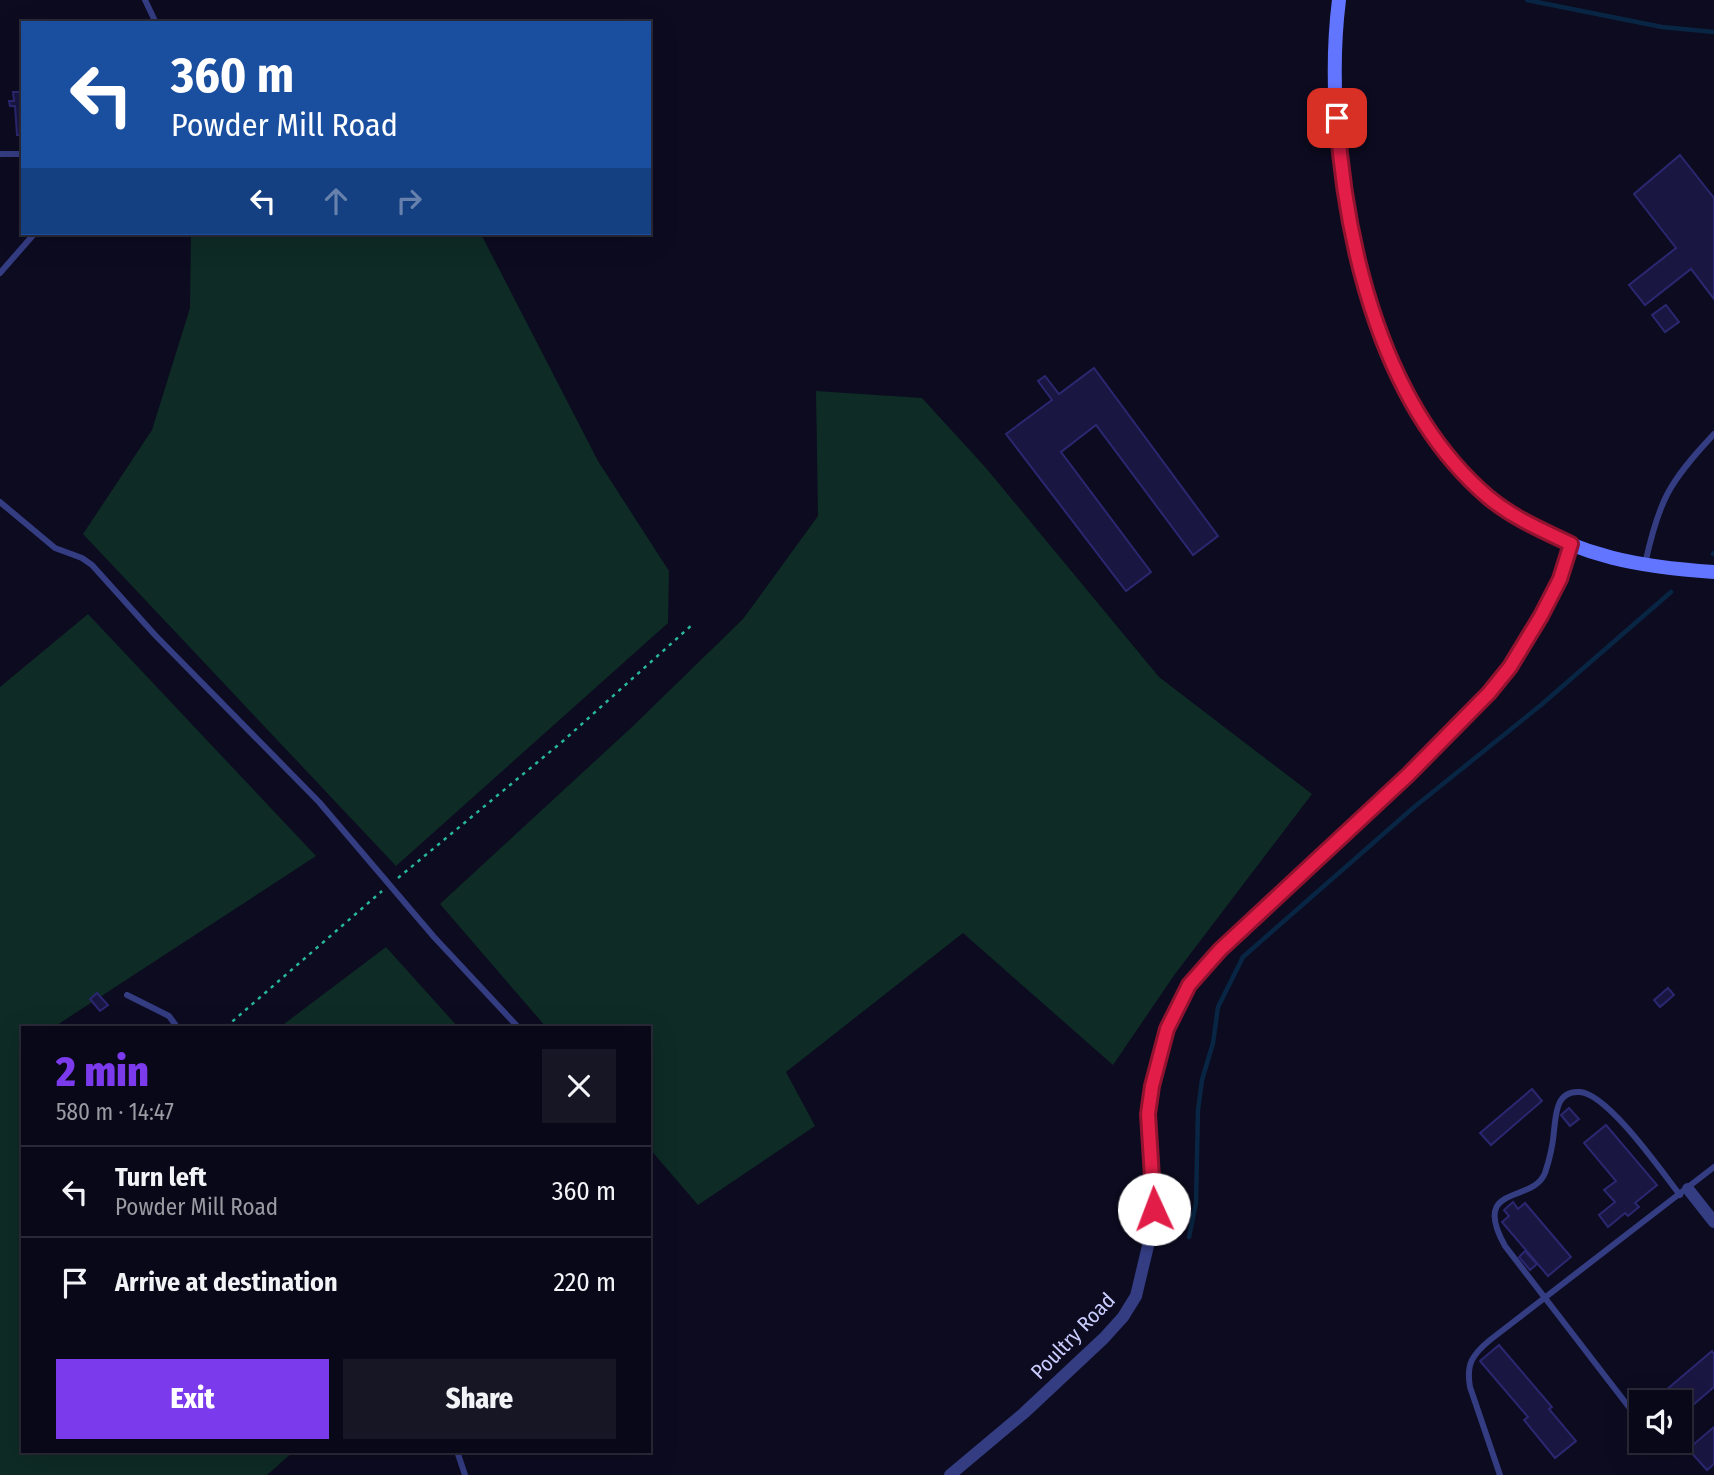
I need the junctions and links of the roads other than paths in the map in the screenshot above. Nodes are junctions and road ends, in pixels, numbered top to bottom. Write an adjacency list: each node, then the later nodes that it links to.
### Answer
1 (145, 0): 3 (lane)
2 (1339, 0): 10 (main road)
3 (155, 21)
4 (0, 154): 5 (lane)
5 (21, 154)
6 (33, 235): 7 (lane)
7 (0, 273)
8 (1714, 434): 11 (lane)
9 (0, 502): 15 (lane)
10 (1571, 544): 11 (main road); 23 (street, Poultry Road)
11 (1644, 566): 12 (main road)
12 (1714, 572)
13 (127, 995): 14 (lane)
14 (176, 1026)
15 (517, 1026)
16 (1714, 1167): 17 (lane)
17 (1684, 1192): 18 (street); 19 (lane); 19 (lane)
18 (1714, 1222)
19 (1545, 1297): 20 (lane); 24 (lane)
20 (1629, 1407)
21 (458, 1453): 22 (lane)
22 (465, 1475)
23 (950, 1475)
24 (1500, 1475)

